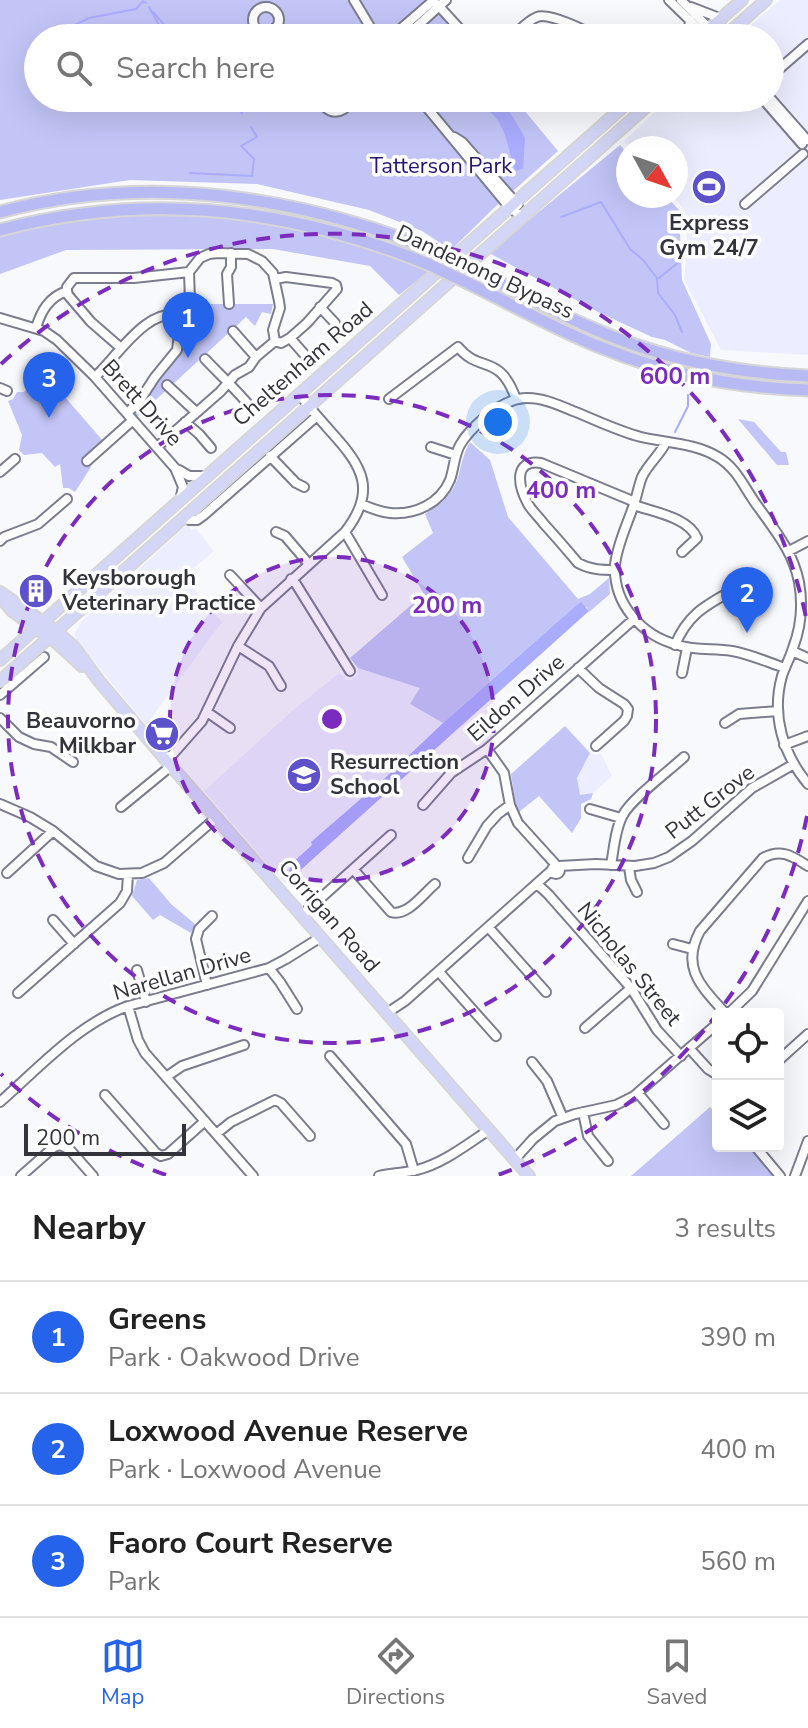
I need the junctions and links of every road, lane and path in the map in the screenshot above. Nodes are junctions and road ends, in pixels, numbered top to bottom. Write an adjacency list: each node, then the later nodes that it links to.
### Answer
1 (354, 0): 12 (street)
2 (669, 0): 7 (street)
3 (742, 0): 8 (main road)
4 (766, 0): 22 (main road)
5 (438, 2): 13 (street); 14 (street); 15 (street)
6 (265, 4): 10 (street); 11 (street)
7 (683, 5): 8 (street); 9 (street); 20 (street)
8 (722, 19): 21 (main road)
9 (690, 20): 18 (street); 19 (street)
10 (254, 24)
11 (277, 24)
12 (368, 24)
13 (409, 24)
14 (417, 24)
15 (456, 24)
16 (528, 24): 17 (street)
17 (567, 24)
18 (690, 24)
19 (694, 24)
20 (697, 24)
21 (717, 24)
22 (738, 24)
23 (808, 44): 24 (street)
24 (784, 65)
25 (431, 112): 32 (street)
26 (617, 112): 32 (main road, Cheltenham Road)
27 (640, 112): 34 (main road, Cheltenham Road)
28 (775, 112): 30 (street)
29 (780, 112): 30 (street)
30 (806, 147): 31 (street)
31 (745, 204)
32 (513, 205): 34 (street); 60 (main road, Cheltenham Road)
33 (0, 212): 55 (highway, Dandenong Bypass, bridge)
34 (524, 216): 63 (main road, Cheltenham Road)
35 (0, 230): 59 (highway, Dandenong Bypass, bridge)
36 (231, 253): 37 (street); 38 (street); 42 (street)
37 (189, 272): 41 (street); 44 (street)
38 (275, 279): 40 (street); 50 (street)
39 (347, 284): 40 (street)
40 (336, 285): 43 (street)
41 (67, 291): 47 (street); 51 (street)
42 (229, 304)
43 (320, 307): 46 (street); 49 (street)
44 (184, 316): 51 (street); 66 (street)
45 (0, 318): 47 (street, Brett Drive)
46 (335, 323)
47 (36, 328): 56 (street, Brett Drive)
48 (233, 331): 53 (street)
49 (290, 338): 50 (street); 52 (street)
50 (275, 341): 53 (street)
51 (121, 348): 56 (street)
52 (305, 355)
53 (256, 357): 57 (street)
54 (205, 359): 57 (street)
55 (808, 376)
56 (95, 377): 66 (street, Brett Drive)
57 (228, 383): 64 (street); 65 (street)
58 (167, 385): 65 (street)
59 (808, 390)
60 (300, 395): 63 (street); 79 (main road, Cheltenham Road)
61 (389, 399): 62 (street)
62 (516, 399): 69 (street); 73 (street)
63 (309, 407): 67 (street); 85 (main road, Cheltenham Road)
64 (252, 409)
65 (196, 412): 68 (street)
66 (130, 416): 70 (street, Brett Drive); 76 (street)
67 (317, 416): 74 (street, Cheltenham Road); 84 (street)
68 (185, 422): 70 (street); 72 (street)
69 (666, 442): 83 (street); 90 (street)
70 (157, 447): 77 (street, Brett Drive)
71 (431, 447): 73 (street)
72 (211, 448)
73 (456, 455): 84 (street)
74 (270, 456): 80 (street); 85 (street, Cheltenham Road)
75 (15, 459): 78 (street)
76 (87, 461)
77 (175, 468): 79 (street, Brett Drive); 82 (street, Brett Drive)
78 (0, 472)
79 (208, 476): 82 (main road, Cheltenham Road)
80 (304, 487)
81 (67, 499): 88 (street)
82 (180, 500): 104 (main road, Cheltenham Road)
83 (634, 503): 91 (street); 93 (street); 93 (street)
84 (361, 504): 87 (street)
85 (185, 516): 100 (main road, Cheltenham Road)
86 (276, 532): 92 (street)
87 (345, 532): 92 (street); 98 (street)
88 (0, 541)
89 (808, 541): 90 (street)
90 (789, 551): 99 (street)
91 (682, 552)
92 (308, 563): 95 (street)
93 (616, 570): 103 (street)
94 (230, 575): 101 (street)
95 (291, 579): 101 (street); 119 (street)
96 (733, 590): 107 (street)
97 (0, 594): 102 (main road); 104 (main road)
98 (382, 595)
99 (804, 595): 113 (street)
100 (81, 608): 105 (main road, Cheltenham Road); 110 (main road)
101 (261, 608): 108 (street)
102 (18, 616): 104 (main road); 106 (main road)
103 (634, 619): 107 (street); 117 (street, Eildon Drive)
104 (40, 625): 105 (main road, Corrigan Road); 106 (main road, Cheltenham Road)
105 (52, 634): 109 (main road, Corrigan Road); 110 (main road, Corrigan Road); 112 (main road, Cheltenham Road)
106 (19, 643): 116 (main road, Cheltenham Road)
107 (675, 645): 111 (street)
108 (238, 646): 123 (street); 126 (street)
109 (62, 647): 112 (main road); 122 (main road, Corrigan Road)
110 (74, 647): 122 (main road, Corrigan Road)
111 (687, 648): 118 (street); 120 (street)
112 (32, 651): 121 (main road, Cheltenham Road)
113 (792, 651): 115 (street); 118 (street)
114 (44, 657): 124 (street)
115 (808, 658)
116 (0, 660)
117 (578, 668): 132 (street); 133 (street, Eildon Drive)
118 (785, 668): 125 (street)
119 (350, 671)
120 (682, 673)
121 (0, 681)
122 (99, 681): 136 (main road, Corrigan Road)
123 (281, 686)
124 (0, 695)
125 (778, 711): 128 (street); 131 (street)
126 (207, 712): 129 (street); 136 (street)
127 (0, 718): 135 (street)
128 (725, 723)
129 (230, 728)
130 (808, 736): 131 (street)
131 (784, 745): 137 (street)
132 (596, 746)
133 (487, 749): 140 (street, Eildon Drive); 141 (street)
134 (684, 757): 145 (street)
135 (73, 762)
136 (168, 762): 142 (street); 144 (main road, Corrigan Road)
137 (795, 766): 138 (street); 152 (street, Putt Grove)
138 (808, 784)
139 (0, 804): 146 (street)
140 (423, 805)
141 (510, 805): 148 (street); 151 (street)
142 (121, 807)
143 (590, 809): 145 (street)
144 (216, 818): 155 (street); 160 (main road, Corrigan Road)
145 (621, 818): 149 (street)
146 (53, 831): 154 (street); 155 (street)
147 (391, 835): 153 (street)
148 (468, 858)
149 (611, 865): 151 (street, Putt Grove); 152 (street, Putt Grove)
150 (808, 866): 167 (street)
151 (557, 867): 156 (street, Putt Grove)
152 (629, 867): 158 (street)
153 (353, 869): 157 (street); 160 (street)
154 (7, 873)
155 (128, 874): 165 (street)
156 (541, 881): 163 (street, Putt Grove); 172 (street, Nicholas Street)
157 (435, 884)
158 (637, 892)
159 (808, 901): 178 (street)
160 (302, 915): 164 (main road, Corrigan Road)
161 (212, 916): 171 (street)
162 (53, 920): 165 (street)
163 (489, 928): 170 (street, Putt Grove); 173 (street)
164 (319, 935): 168 (street, Narellan Drive); 180 (main road, Corrigan Road)
165 (74, 944): 174 (street)
166 (673, 944): 167 (street)
167 (692, 949): 177 (street)
168 (272, 967): 171 (street, Narellan Drive); 179 (street)
169 (137, 970): 175 (street)
170 (439, 972): 180 (street, Putt Grove); 184 (street)
171 (207, 985): 175 (street, Narellan Drive)
172 (631, 988): 181 (street); 188 (street, Nicholas Street)
173 (546, 992)
174 (18, 993)
175 (146, 1002): 176 (street, Narellan Drive)
176 (128, 1006): 192 (street); 195 (street, Narellan Drive)
177 (722, 1008)
178 (734, 1008)
179 (297, 1009)
180 (389, 1015): 200 (main road, Corrigan Road)
181 (585, 1028)
182 (712, 1028): 186 (street)
183 (808, 1034): 189 (street)
184 (496, 1036)
185 (244, 1045): 192 (street)
186 (689, 1048): 188 (street); 191 (street)
187 (330, 1056): 208 (street)
188 (681, 1056): 193 (street)
189 (784, 1056)
190 (532, 1062): 197 (street)
191 (712, 1071)
192 (166, 1077): 198 (street)
193 (638, 1093): 196 (street); 199 (street)
194 (105, 1095): 198 (street)
195 (0, 1102)
196 (583, 1112): 197 (street); 206 (street)
197 (563, 1118): 205 (street)
198 (205, 1121): 201 (street)
199 (664, 1124)
200 (487, 1127): 205 (main road, Corrigan Road); 207 (street)
201 (216, 1134): 202 (street); 209 (street)
202 (310, 1136)
203 (808, 1141): 216 (street)
204 (760, 1152): 215 (street)
205 (512, 1157): 214 (main road, Corrigan Road)
206 (608, 1161)
207 (427, 1167): 208 (street); 213 (street)
208 (414, 1171): 212 (street)
209 (248, 1174)
210 (21, 1176): 211 (street)
211 (93, 1176)
212 (379, 1176)
213 (435, 1176)
214 (529, 1176)
215 (780, 1176)
216 (795, 1176)

